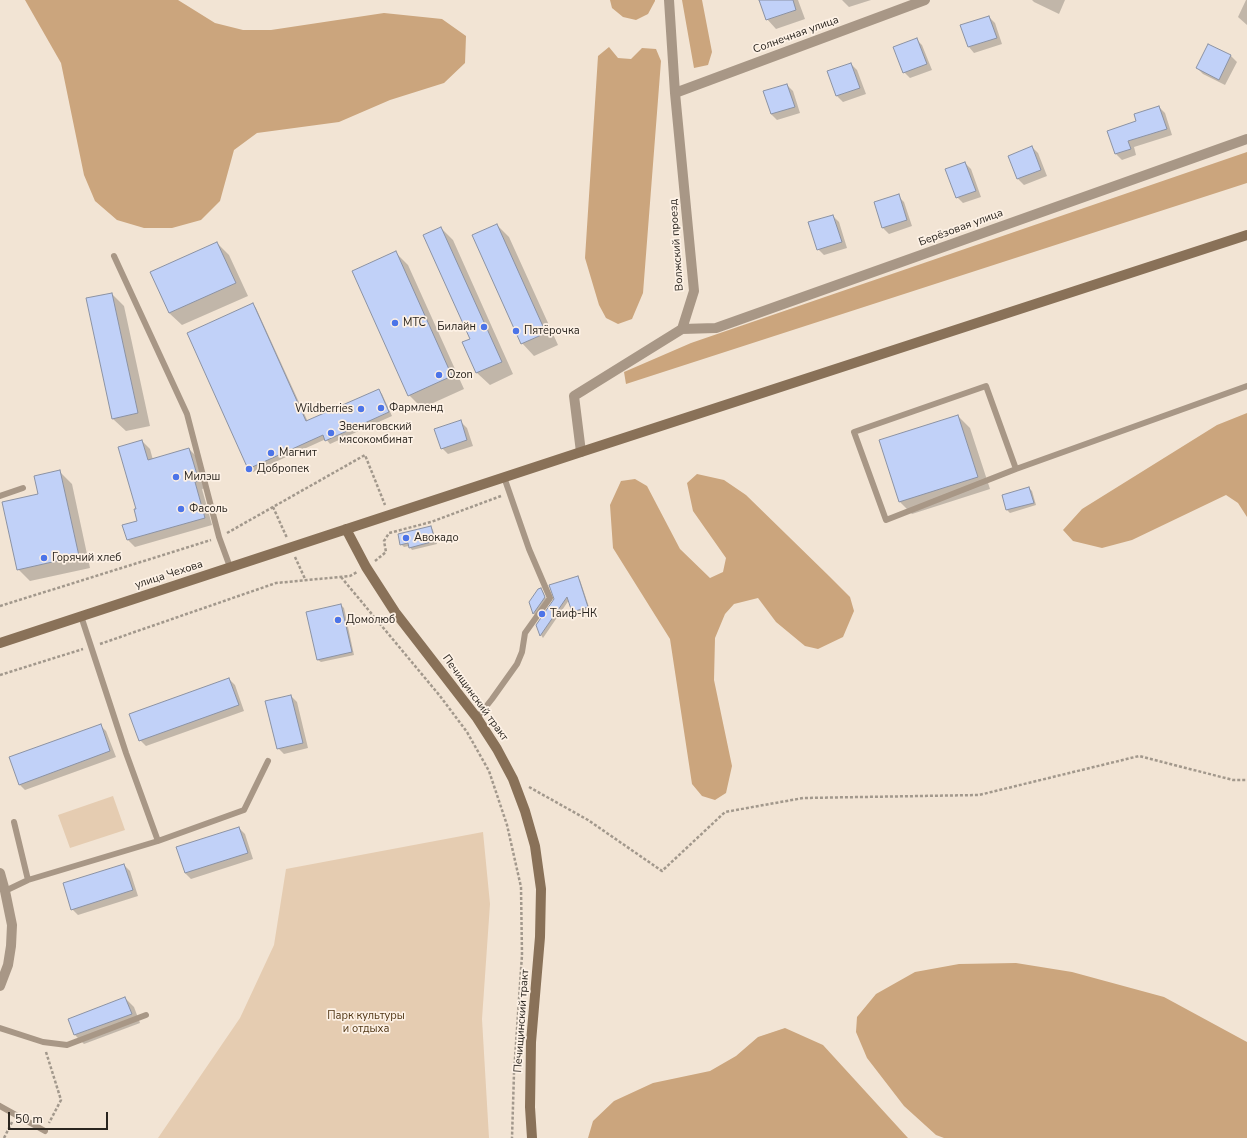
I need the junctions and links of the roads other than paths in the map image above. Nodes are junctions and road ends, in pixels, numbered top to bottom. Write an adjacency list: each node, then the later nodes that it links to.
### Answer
1 (669, 0): 3 (street, Волжский проезд)
2 (924, 0): 3 (street, Солнечная улица)
3 (675, 92): 7 (street, Волжский проезд)
4 (1247, 139): 7 (street, Берёзовая улица)
5 (1247, 235): 9 (street, улица Чехова)
6 (114, 256): 15 (lane)
7 (682, 329): 9 (street)
8 (1247, 386): 10 (lane)
9 (581, 452): 11 (street, улица Чехова)
10 (1016, 469): 10 (lane)
11 (504, 477): 14 (street, улица Чехова); 18 (lane)
12 (23, 488): 13 (lane)
13 (0, 496)
14 (346, 529): 15 (street, улица Чехова); 18 (street, Печищинский тракт)
15 (230, 567): 16 (street, улица Чехова)
16 (82, 616): 17 (street, улица Чехова); 21 (lane)
17 (0, 643)
18 (477, 718): 30 (street, Печищинский тракт)
19 (268, 761): 21 (lane)
20 (14, 822): 23 (lane)
21 (158, 841): 23 (lane)
22 (0, 873): 24 (street)
23 (28, 880): 24 (lane)
24 (3, 886): 25 (street)
25 (0, 986)
26 (146, 1015): 27 (lane)
27 (0, 1028)
28 (0, 1106): 29 (lane)
29 (45, 1131)
30 (532, 1138)

